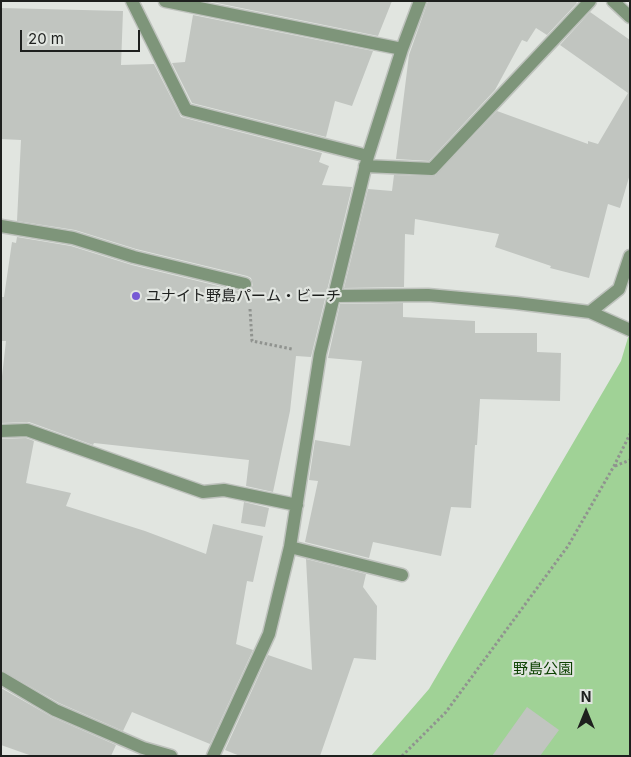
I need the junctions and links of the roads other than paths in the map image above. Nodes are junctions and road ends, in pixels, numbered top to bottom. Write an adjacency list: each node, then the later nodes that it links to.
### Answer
1 (132, 1): 9 (lane)
2 (165, 1): 8 (lane)
3 (420, 1): 8 (lane)
4 (590, 1): 9 (lane)
5 (615, 3): 6 (lane); 7 (lane)
6 (630, 4)
7 (630, 17)
8 (402, 49): 9 (lane)
9 (366, 161): 13 (lane)
10 (1, 226): 12 (lane)
11 (630, 256): 14 (lane)
12 (245, 284)
13 (334, 296): 14 (lane); 17 (lane)
14 (590, 312): 15 (lane)
15 (630, 330)
16 (1, 431): 17 (lane)
17 (297, 505): 18 (lane)
18 (290, 547): 19 (lane); 22 (lane)
19 (402, 575)
20 (1, 678): 21 (lane)
21 (171, 756)
22 (213, 756)

